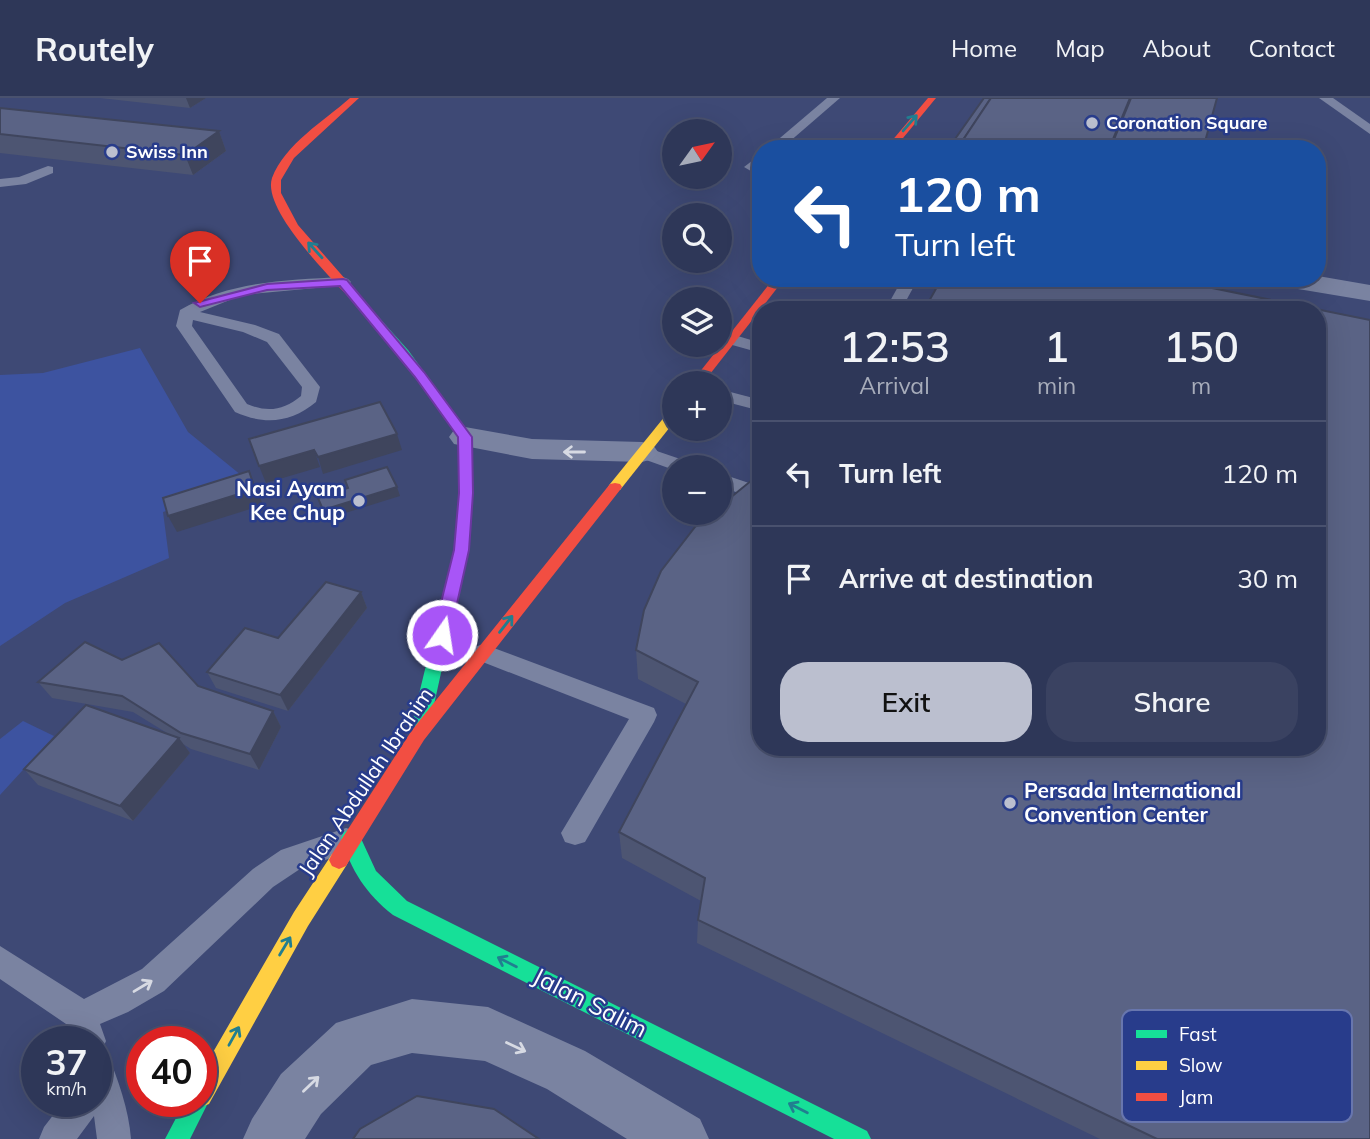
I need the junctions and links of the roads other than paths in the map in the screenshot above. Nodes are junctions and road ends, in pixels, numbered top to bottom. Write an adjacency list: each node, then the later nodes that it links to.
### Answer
1 (355, 98): 11 (street, one-way to 1)
2 (834, 98): 6 (lane)
3 (932, 98): 7 (street, one-way to 3)
4 (1325, 98): 5 (lane)
5 (1370, 130)
6 (784, 140)
7 (897, 140)
8 (48, 170): 9 (lane)
9 (0, 183)
10 (1326, 277): 12 (street)
11 (343, 282): 19 (lane); 29 (street)
12 (1370, 285)
13 (1326, 286): 16 (street)
14 (773, 287): 17 (street)
15 (905, 289): 18 (lane)
16 (1370, 293)
17 (762, 301)
18 (898, 301)
19 (186, 313): 19 (lane)
20 (752, 313): 21 (street)
21 (732, 338)
22 (732, 339): 23 (lane)
23 (752, 345)
24 (717, 357): 25 (street)
25 (706, 371)
26 (732, 398): 27 (lane)
27 (752, 403)
28 (662, 428): 30 (street, Jalan Abdullah Ibrahim)
29 (465, 437): 30 (street, one-way to 29); 35 (street)
30 (642, 452): 31 (lane); 34 (street, Jalan Abdullah Ibrahim, one-way to 30)
31 (662, 459)
32 (732, 484): 33 (lane)
33 (752, 491)
34 (483, 653): 35 (street, Jalan Abdullah Ibrahim); 36 (lane)
35 (418, 735): 37 (street, Jalan Abdullah Ibrahim)
36 (575, 833)
37 (351, 838): 40 (lane, one-way to 37); 41 (street, Jalan Abdullah Ibrahim, one-way to 37); 50 (street, Jalan Salim, one-way to 37)
38 (0, 961): 39 (lane)
39 (82, 1026)
40 (89, 1026)
41 (217, 1067)
42 (71, 1117): 45 (lane)
43 (109, 1117): 46 (lane)
44 (189, 1117): 47 (street)
45 (56, 1139)
46 (114, 1139)
47 (177, 1139)
48 (272, 1139): 49 (street, one-way to 49)
49 (680, 1139)
50 (859, 1139)

